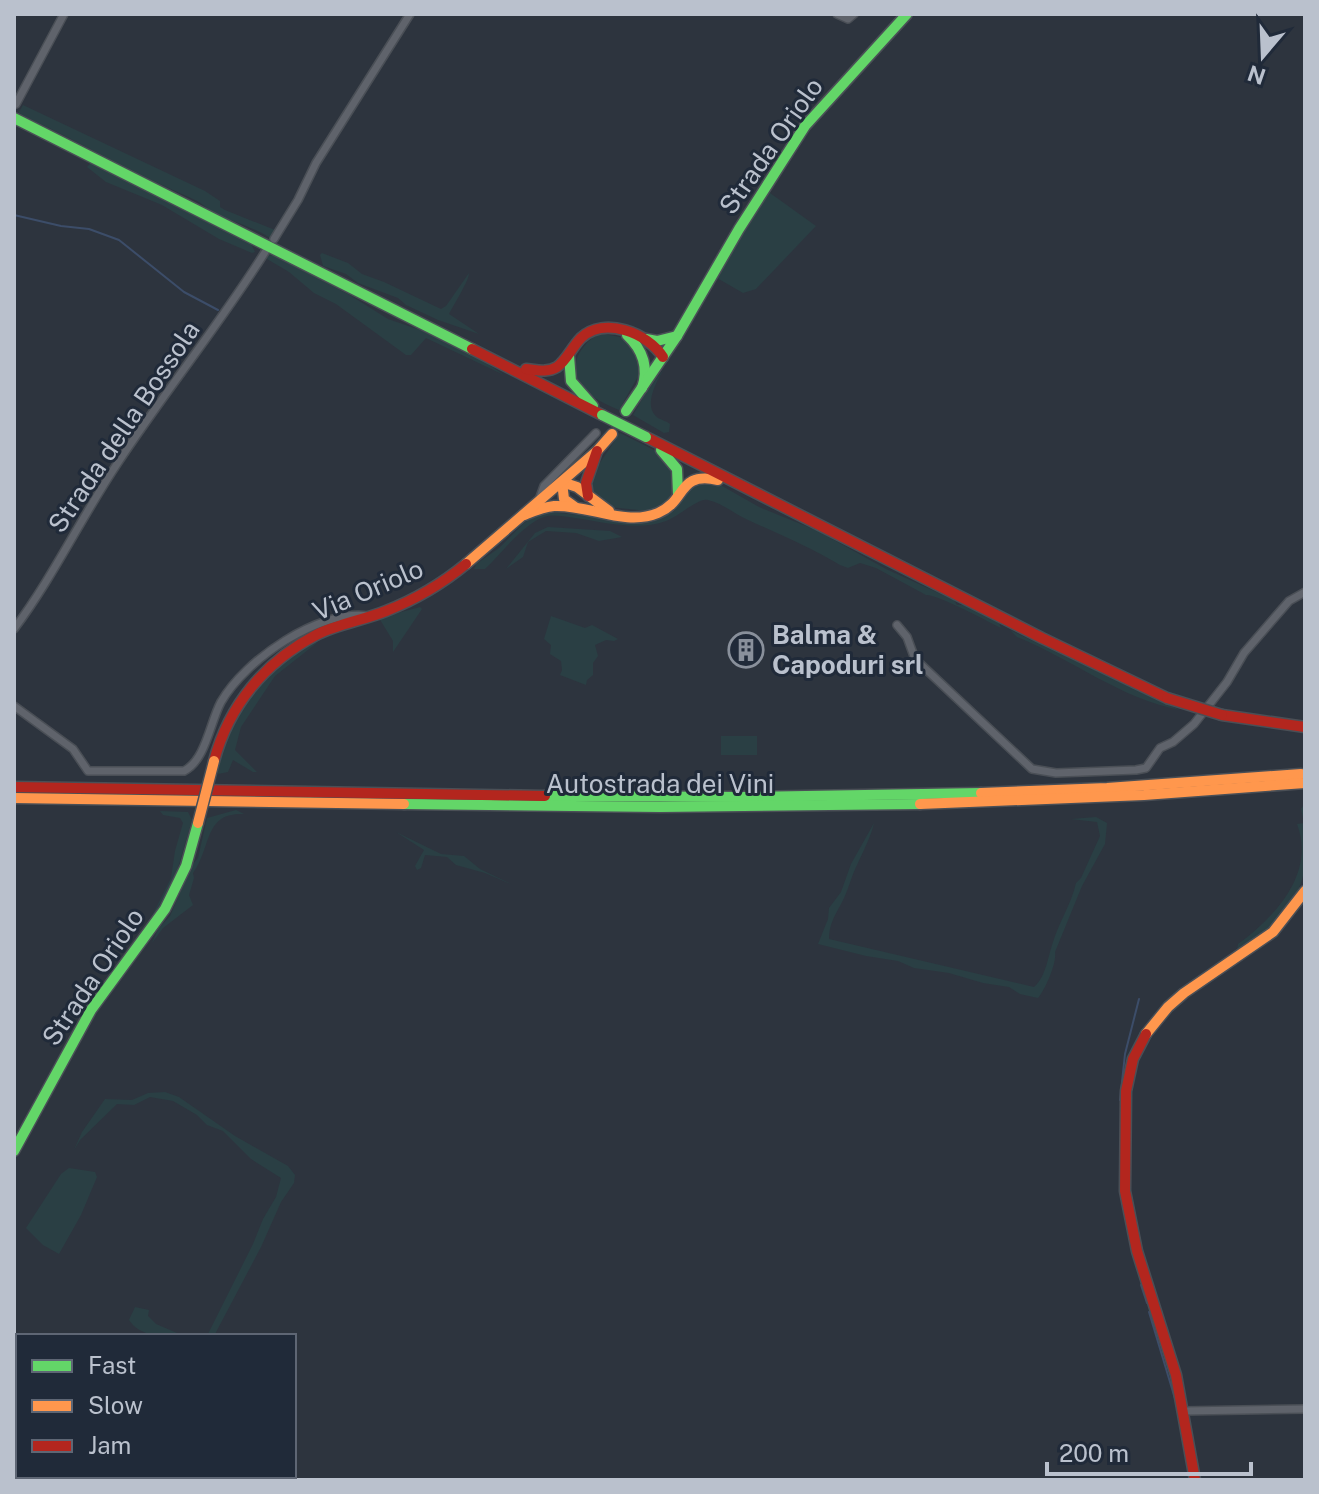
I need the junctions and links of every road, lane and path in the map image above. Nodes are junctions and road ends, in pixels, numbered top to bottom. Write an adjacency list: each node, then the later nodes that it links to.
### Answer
1 (64, 14): 6 (street)
2 (410, 14): 8 (street)
3 (837, 14): 4 (street)
4 (854, 14)
5 (907, 14): 10 (main road, Strada Oriolo)
6 (16, 104)
7 (14, 118): 14 (main road)
8 (274, 239)
9 (267, 249): 33 (street, Strada della Bossola)
10 (677, 336): 11 (main road); 13 (main road)
11 (643, 345): 12 (main road); 13 (main road); 15 (main road)
12 (569, 356): 14 (main road); 16 (main road)
13 (663, 357): 15 (main road)
14 (506, 367): 16 (main road)
15 (642, 388): 17 (main road)
16 (589, 405): 20 (main road, bridge)
17 (626, 411)
18 (596, 433): 26 (street)
19 (612, 434): 21 (main road, Via Oriolo)
20 (646, 437): 22 (main road); 24 (main road)
21 (597, 451): 23 (main road, Via Oriolo); 25 (main road)
22 (734, 481): 24 (main road); 35 (main road, bridge)
23 (562, 482): 25 (main road); 26 (main road, Via Oriolo); 27 (main road)
24 (678, 494): 28 (main road)
25 (588, 496): 28 (main road)
26 (539, 502): 29 (main road, Via Oriolo)
27 (579, 509): 28 (main road); 29 (main road)
28 (617, 514)
29 (524, 515): 31 (main road, Via Oriolo)
30 (1305, 592): 32 (street)
31 (370, 616): 34 (street); 40 (main road, Via Oriolo, bridge)
32 (897, 625)
33 (14, 629)
34 (14, 706)
35 (1305, 727)
36 (1305, 774): 38 (main road, Autostrada dei Vini)
37 (1305, 783): 39 (main road, Autostrada dei Vini)
38 (14, 787)
39 (14, 798)
40 (198, 823): 42 (main road, Strada Oriolo)
41 (1305, 891): 44 (main road)
42 (14, 1151)
43 (1305, 1409): 44 (street)
44 (1184, 1411): 45 (main road)
45 (1195, 1480)

